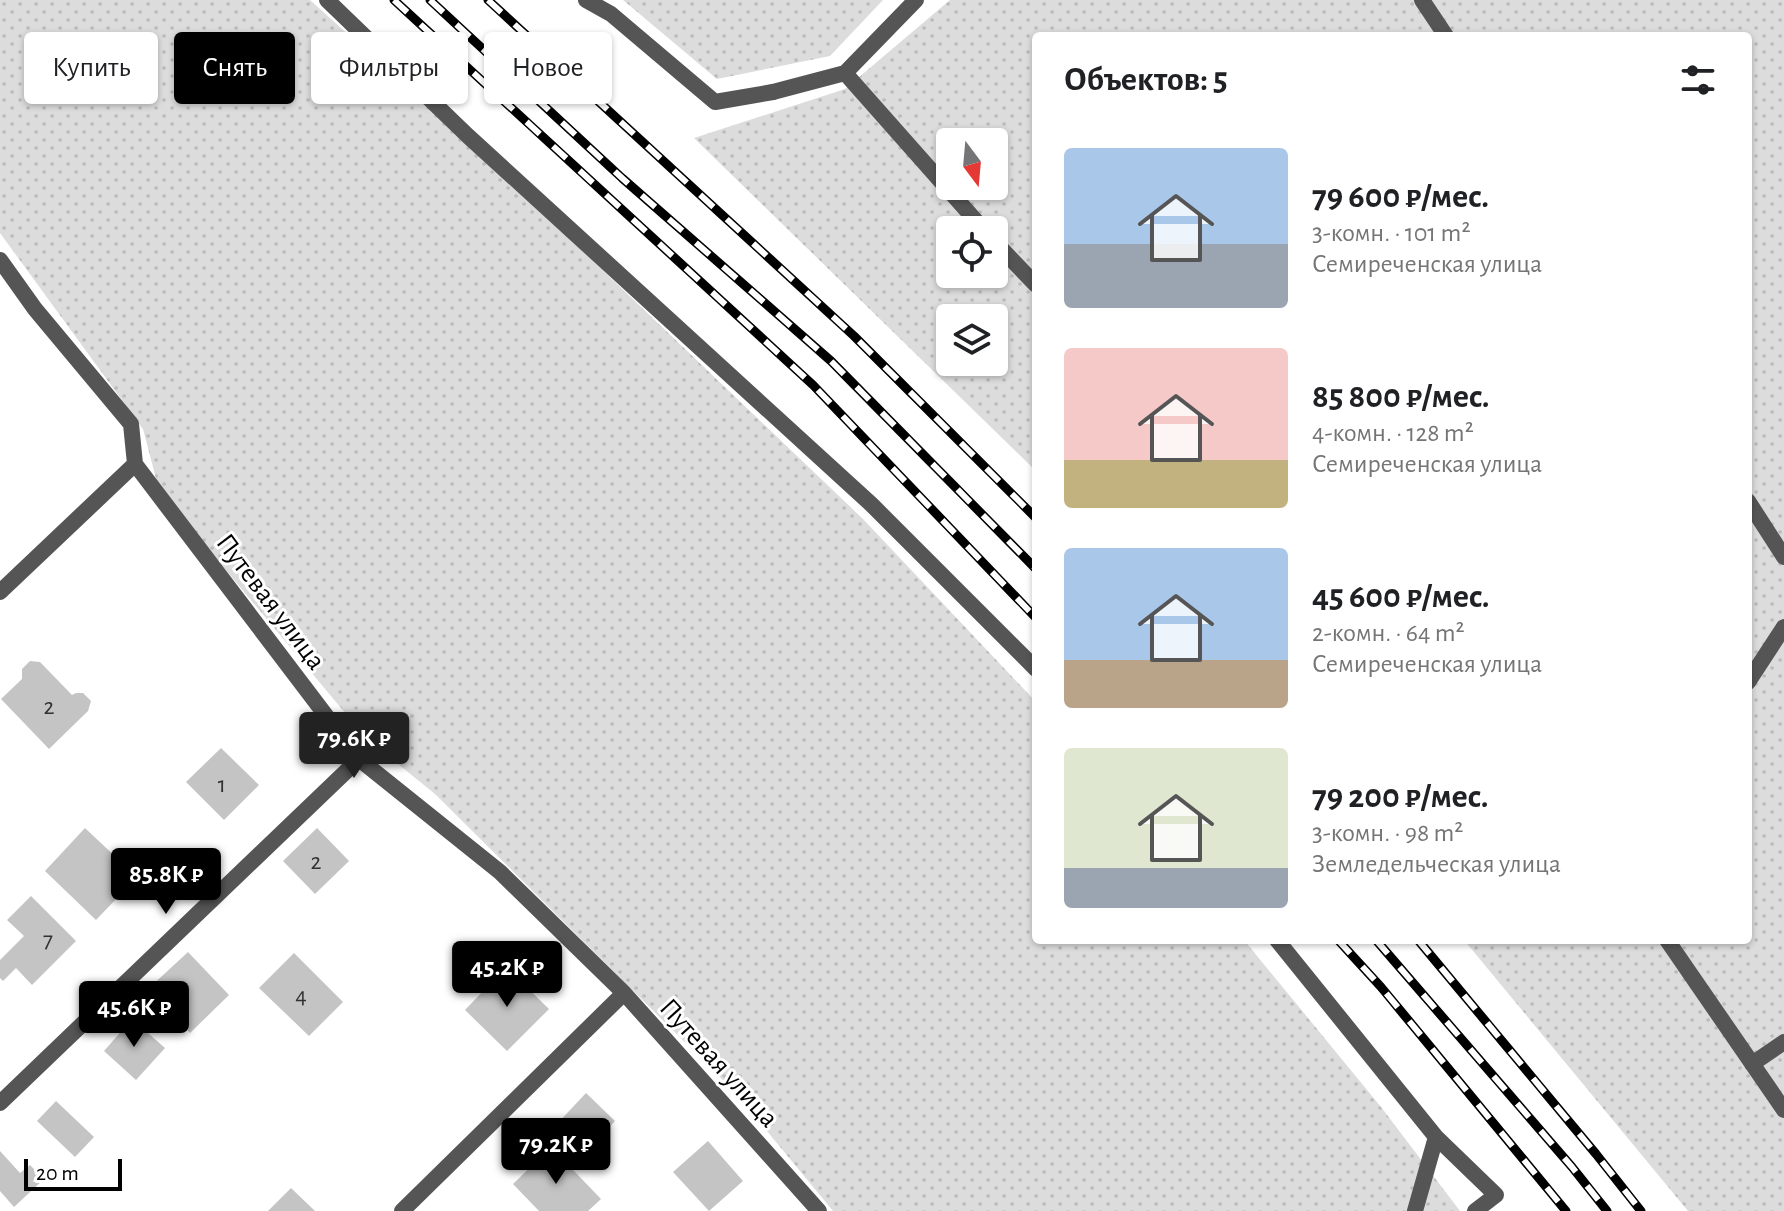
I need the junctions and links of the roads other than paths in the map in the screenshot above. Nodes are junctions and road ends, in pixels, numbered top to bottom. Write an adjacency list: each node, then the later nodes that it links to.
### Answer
1 (327, 0): 16 (street)
2 (586, 0): 6 (street)
3 (916, 0): 6 (street)
4 (1422, 0): 5 (street)
5 (1443, 32)
6 (845, 73): 7 (street)
7 (972, 216)
8 (1008, 256): 10 (street)
9 (0, 260): 11 (street)
10 (1032, 281)
11 (135, 464): 14 (street); 18 (street, Путевая улица)
12 (1752, 507): 13 (street)
13 (1784, 557)
14 (0, 592)
15 (1784, 627): 17 (street)
16 (1032, 665)
17 (1752, 676)
18 (359, 759): 21 (street, Путевая улица); 24 (street)
19 (1280, 944): 26 (street)
20 (1670, 944): 23 (street)
21 (624, 993): 27 (street); 28 (street, Путевая улица)
22 (1784, 1042): 23 (street)
23 (1752, 1064): 25 (street)
24 (0, 1103)
25 (1784, 1110)
26 (1436, 1137): 29 (street); 30 (street)
27 (402, 1211)
28 (819, 1211)
29 (1415, 1211)
30 (1475, 1211)

